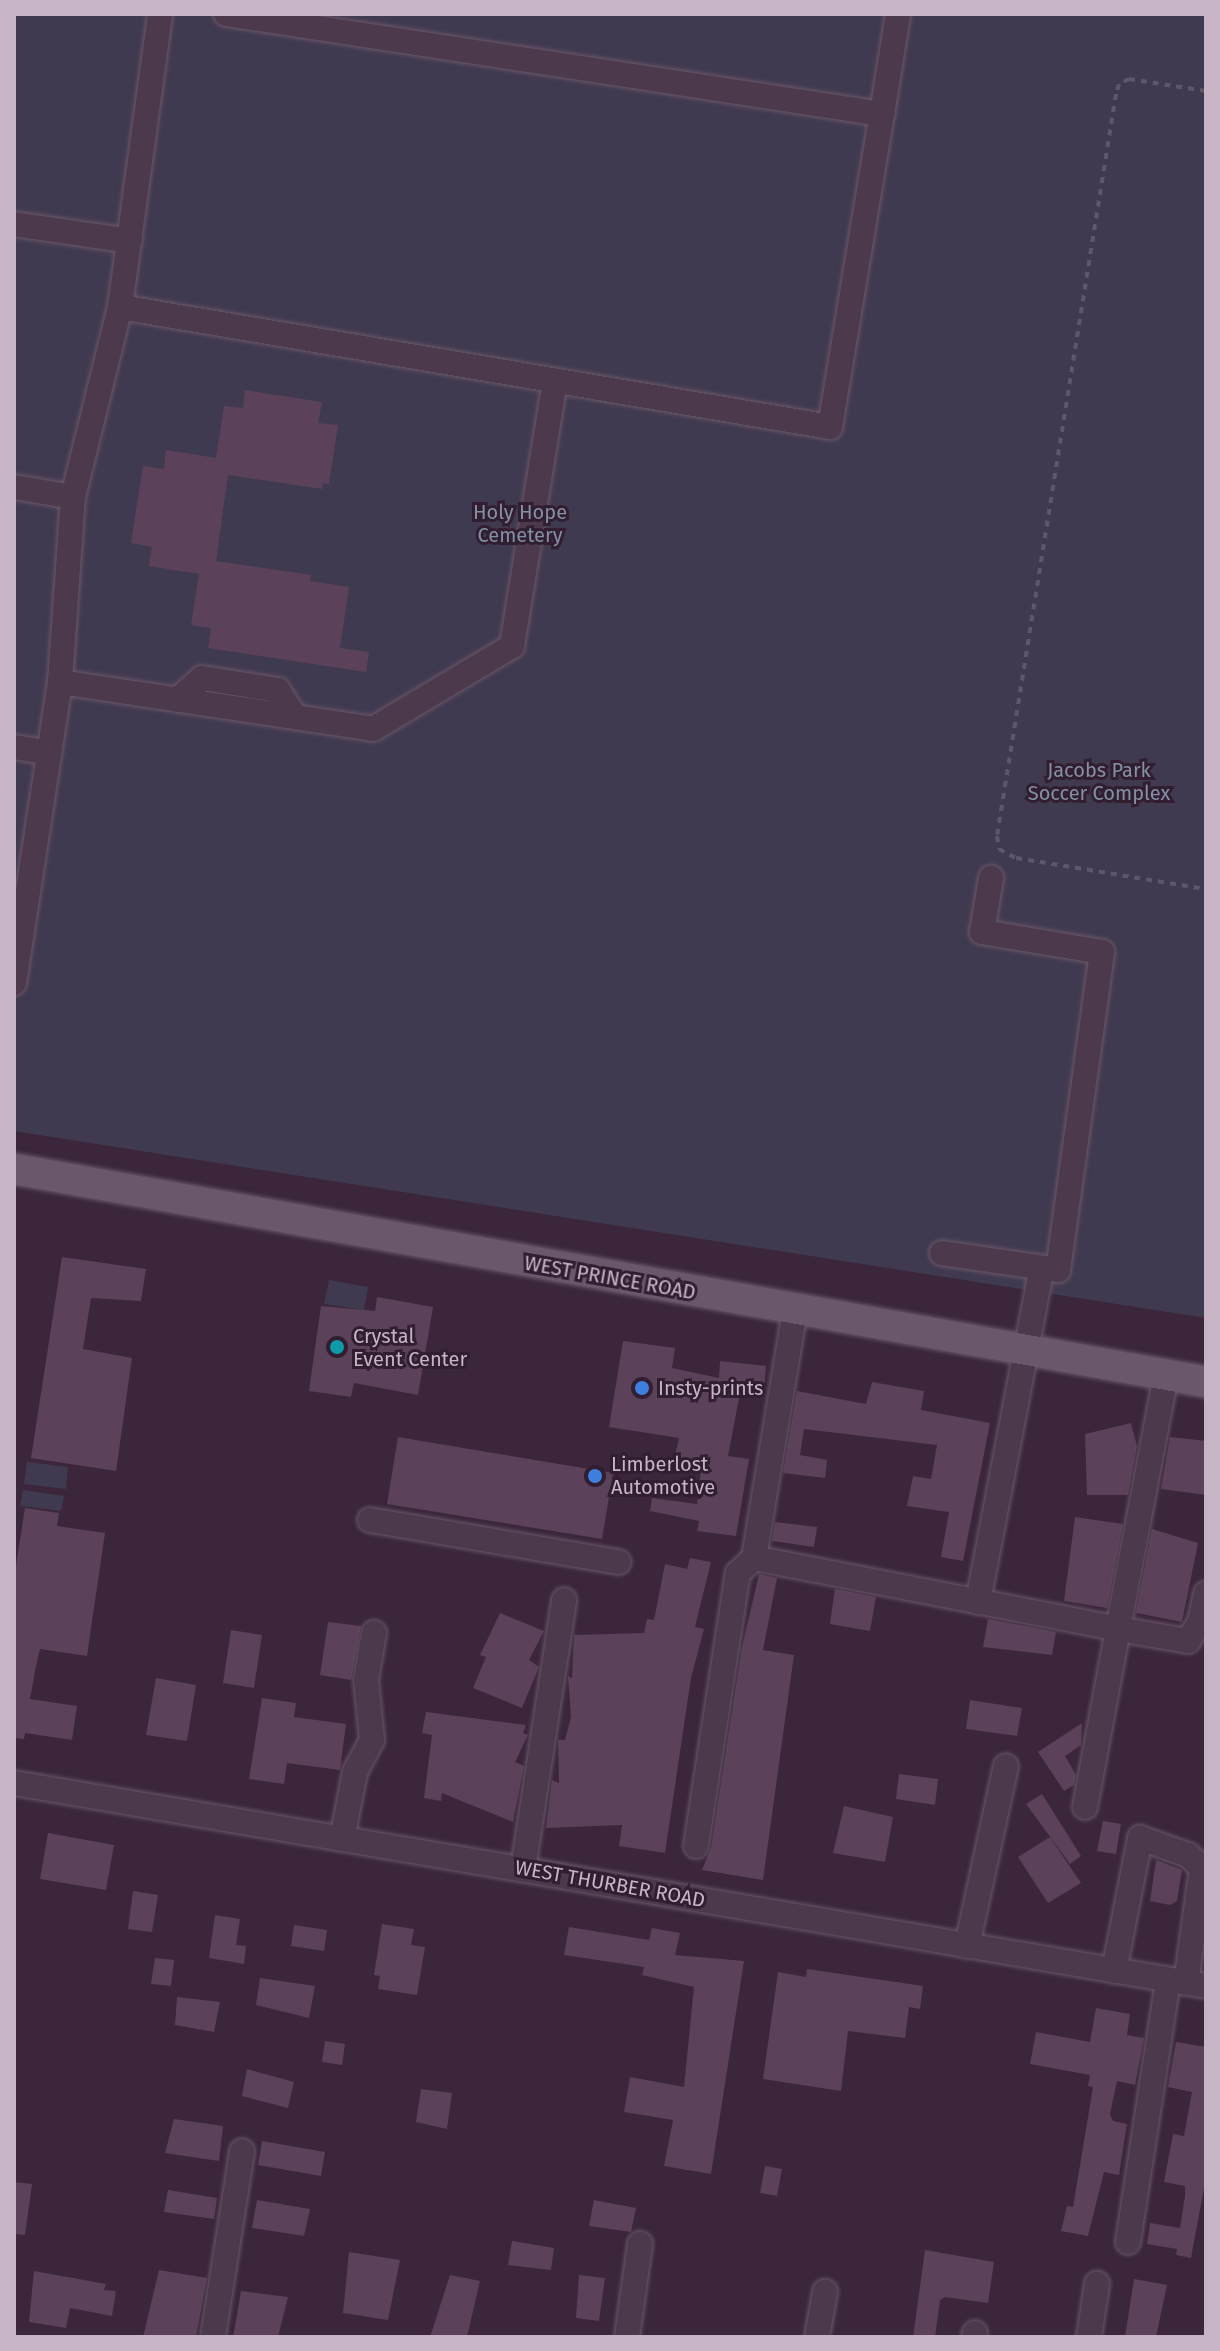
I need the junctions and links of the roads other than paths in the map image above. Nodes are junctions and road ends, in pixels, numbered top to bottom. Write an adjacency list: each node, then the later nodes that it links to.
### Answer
1 (160, 14): 6 (street)
2 (226, 14): 4 (street)
3 (898, 14): 4 (street)
4 (882, 114): 8 (street)
5 (14, 224): 6 (street)
6 (130, 241): 7 (street)
7 (120, 307): 8 (street); 10 (street)
8 (555, 381): 11 (street)
9 (14, 487): 10 (street)
10 (73, 497): 11 (street)
11 (60, 682): 13 (street)
12 (14, 747): 13 (street)
13 (50, 753): 15 (street)
14 (991, 878): 18 (street)
15 (14, 983)
16 (14, 1169): 19 (main road, WEST PRINCE ROAD)
17 (942, 1253): 18 (street)
18 (1042, 1268): 20 (street)
19 (795, 1311): 20 (main road, WEST PRINCE ROAD); 24 (street)
20 (1030, 1351): 21 (main road, WEST PRINCE ROAD); 28 (street)
21 (1166, 1375): 22 (main road, WEST PRINCE ROAD); 29 (street)
22 (1206, 1382)
23 (370, 1520): 25 (street)
24 (754, 1558): 28 (street); 35 (street)
25 (618, 1562)
26 (1206, 1594): 29 (street)
27 (564, 1600): 36 (street)
28 (978, 1602): 29 (street)
29 (1118, 1629): 33 (street)
30 (374, 1633): 34 (street)
31 (1006, 1766): 37 (street)
32 (14, 1783): 34 (street, WEST THURBER ROAD)
33 (1085, 1807)
34 (342, 1839): 36 (street, WEST THURBER ROAD)
35 (696, 1846)
36 (523, 1869): 37 (street, WEST THURBER ROAD)
37 (967, 1946): 38 (street, WEST THURBER ROAD)
38 (1114, 1971): 39 (street, WEST THURBER ROAD); 39 (street)
39 (1187, 1983): 41 (street)
40 (242, 2151): 45 (street)
41 (1128, 2242)
42 (640, 2244): 46 (street)
43 (1097, 2284): 48 (street)
44 (825, 2292): 47 (street)
45 (213, 2337)
46 (627, 2337)
47 (817, 2337)
48 (1089, 2337)

